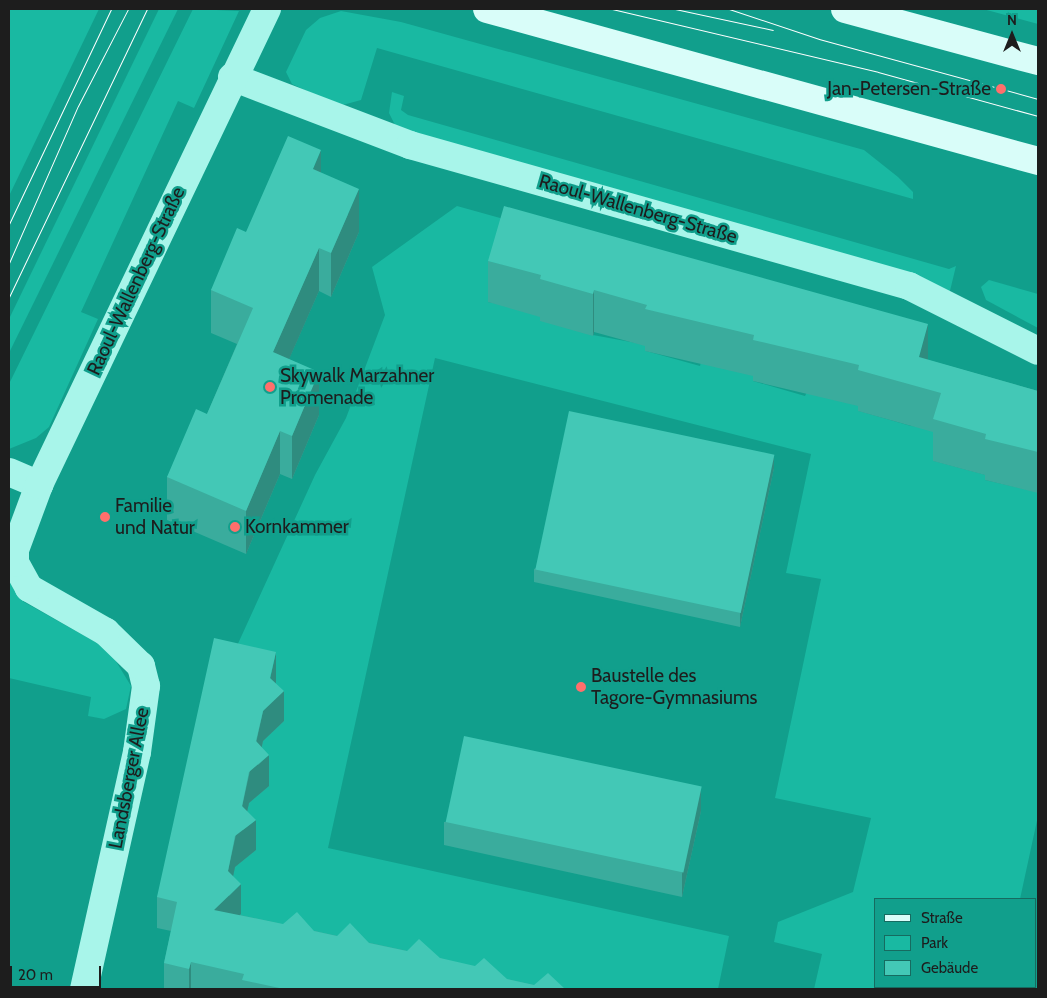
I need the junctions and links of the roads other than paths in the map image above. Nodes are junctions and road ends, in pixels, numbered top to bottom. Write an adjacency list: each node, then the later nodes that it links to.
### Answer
1 (267, 9): 5 (street, Raoul-Wallenberg-Straße)
2 (487, 9): 6 (main road)
3 (845, 9): 4 (main road)
4 (1038, 62)
5 (232, 77): 7 (street, Raoul-Wallenberg-Straße); 9 (street, Raoul-Wallenberg-Straße)
6 (1038, 161)
7 (1038, 351)
8 (9, 472): 9 (street)
9 (39, 485): 10 (street, Landsberger Allee)
10 (84, 989)

